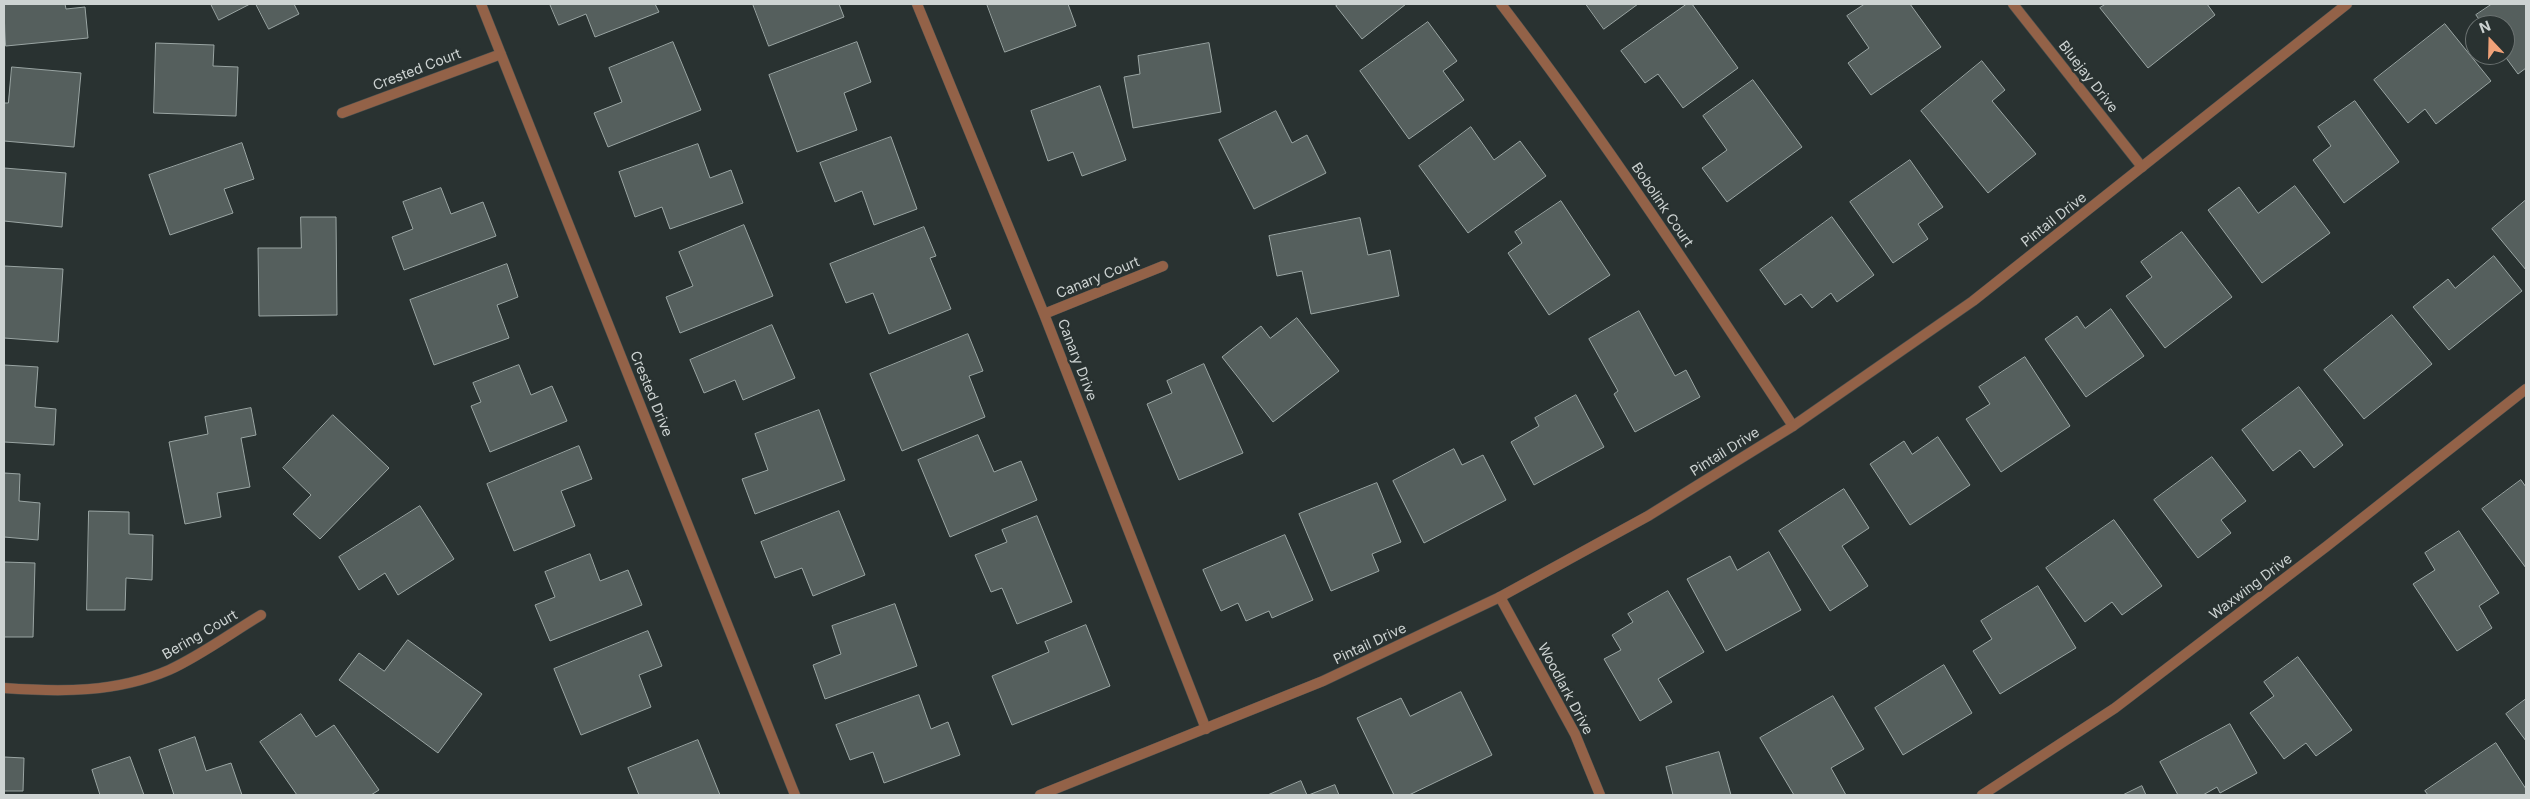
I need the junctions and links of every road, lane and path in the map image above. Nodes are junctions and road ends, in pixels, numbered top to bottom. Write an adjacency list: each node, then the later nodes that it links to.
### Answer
1 (481, 4): 6 (street, Crested Drive)
2 (917, 4): 10 (street, Canary Drive)
3 (1501, 4): 12 (street, Bobolink Court)
4 (2013, 4): 8 (street, Bluejay Drive)
5 (2347, 4): 8 (street, Pintail Drive)
6 (501, 54): 7 (street, Crested Court); 17 (street, Crested Drive)
7 (342, 113)
8 (2142, 167): 12 (street, Pintail Drive)
9 (1162, 266): 10 (street, Canary Court)
10 (1044, 314): 16 (street, Canary Drive)
11 (2526, 389): 20 (street, Waxwing Drive)
12 (1793, 426): 13 (street, Pintail Drive)
13 (1500, 597): 16 (street, Pintail Drive); 19 (street, Woodlark Drive)
14 (261, 615): 15 (street, Bering Court)
15 (4, 688)
16 (1206, 729): 18 (street, Pintail Drive)
17 (795, 795)
18 (1040, 795)
19 (1600, 795)
20 (1982, 795)

